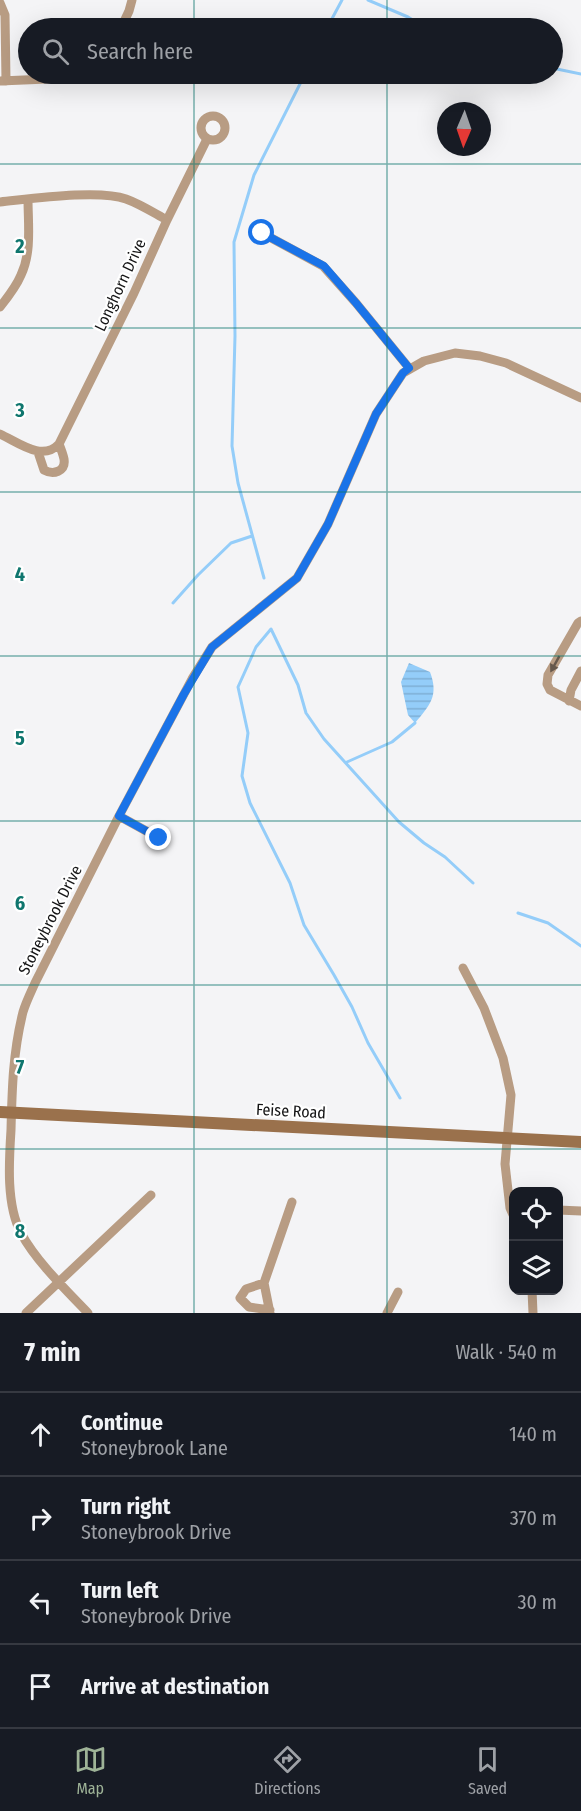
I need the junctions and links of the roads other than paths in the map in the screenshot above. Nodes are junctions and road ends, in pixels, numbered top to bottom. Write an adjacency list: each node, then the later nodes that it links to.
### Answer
1 (132, 0): 3 (street)
2 (0, 3): 5 (street)
3 (126, 18)
4 (18, 80): 5 (street)
5 (3, 81)
6 (207, 139): 9 (street, Longhorn Drive)
7 (28, 199): 8 (street); 9 (street); 11 (street)
8 (0, 202)
9 (167, 220): 15 (street, Longhorn Drive)
10 (262, 233): 12 (street)
11 (0, 307)
12 (409, 368): 13 (street); 21 (street, Stoneybrook Drive)
13 (581, 398)
14 (0, 434): 16 (street, Longhorn Drive)
15 (59, 444): 16 (street); 16 (street, Longhorn Drive)
16 (38, 452)
17 (581, 621): 19 (street, one-way to 19)
18 (581, 671): 19 (street)
19 (569, 701): 20 (street)
20 (581, 706)
21 (119, 816): 22 (street); 24 (street, Stoneybrook Drive)
22 (159, 838)
23 (463, 968): 25 (street)
24 (6, 1112): 25 (main road, Feise Road); 27 (street, Stoneybrook Drive)
25 (507, 1138): 26 (main road, Feise Road); 29 (street)
26 (581, 1142)
27 (5, 1181): 33 (street, Stoneybrook Drive)
28 (151, 1195): 33 (street)
29 (509, 1199)
30 (292, 1202): 34 (street)
31 (563, 1210): 32 (street)
32 (581, 1211)
33 (58, 1282): 38 (street); 39 (street, Stoneybrook Drive)
34 (264, 1283): 37 (street); 37 (street)
35 (398, 1292): 40 (street)
36 (532, 1295): 41 (street)
37 (270, 1311)
38 (26, 1313)
39 (88, 1313)
40 (387, 1313)
41 (532, 1313)

